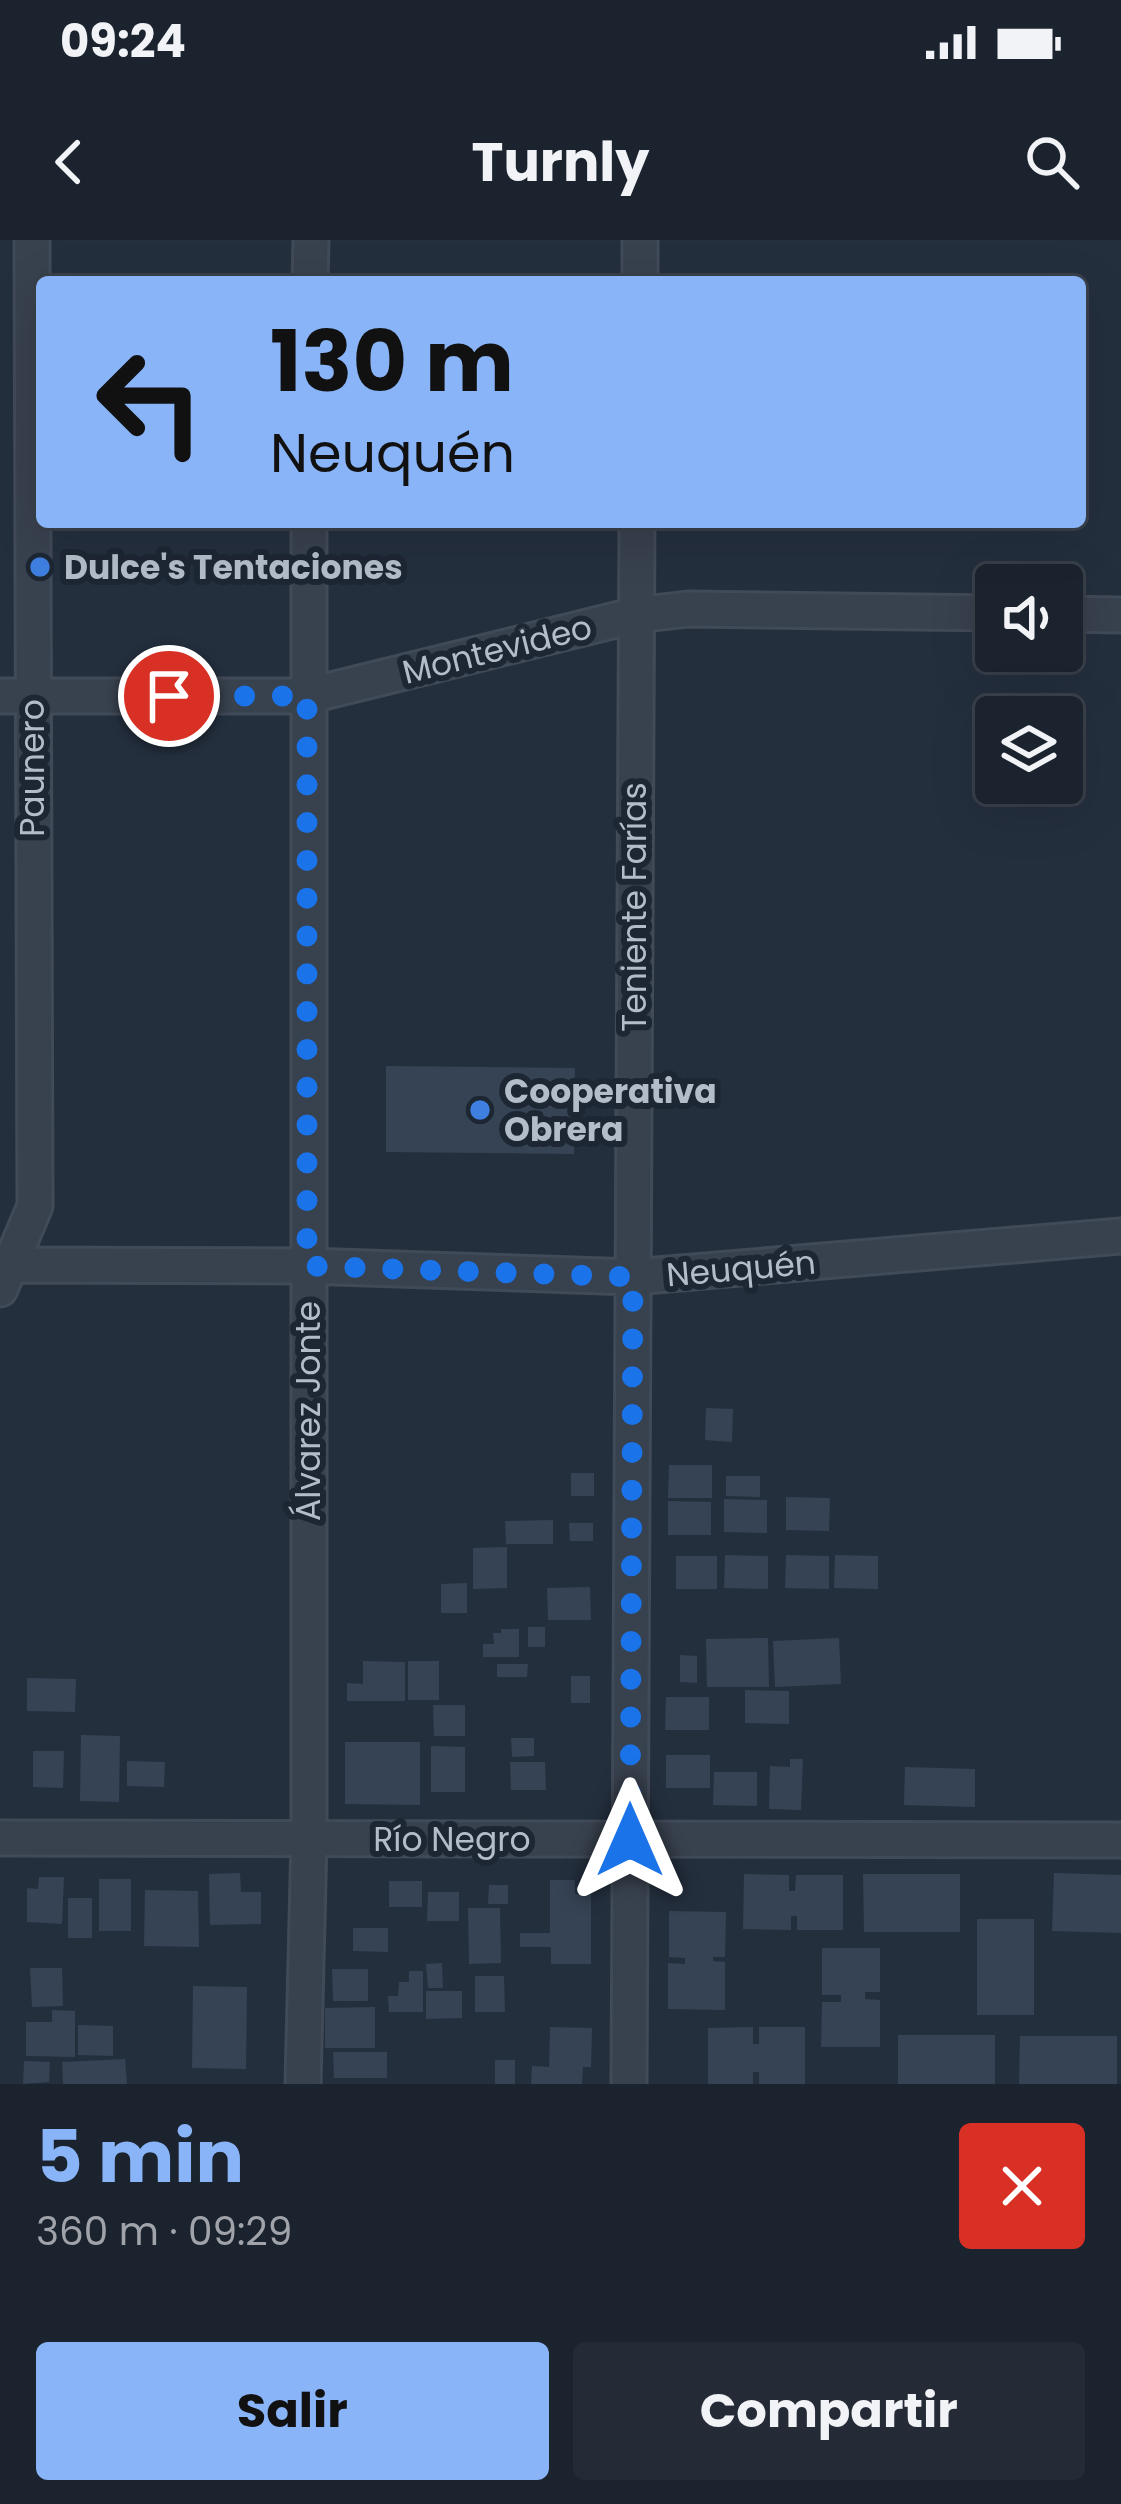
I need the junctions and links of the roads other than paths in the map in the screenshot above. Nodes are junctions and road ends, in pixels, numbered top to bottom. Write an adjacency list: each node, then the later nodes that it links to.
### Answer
1 (32, 240): 12 (street, Paunero)
2 (311, 240): 4 (street)
3 (640, 240): 5 (street)
4 (310, 276)
5 (640, 276)
6 (308, 528): 13 (street, Álvarez Jonte)
7 (637, 528): 10 (street, Teniente Farías)
8 (975, 614): 10 (street, Montevideo)
9 (1083, 614): 11 (street)
10 (636, 615): 13 (street, Montevideo); 17 (street, Teniente Farías)
11 (1121, 615)
12 (16, 696): 13 (street, Montevideo); 16 (street, Paunero)
13 (307, 696): 15 (street, Álvarez Jonte)
14 (1121, 1236): 17 (street, Neuquén)
15 (307, 1266): 16 (street, Neuquén); 17 (street, Neuquén); 19 (street, Álvarez Jonte)
16 (4, 1273)
17 (633, 1277): 20 (street, Teniente Farías)
18 (0, 1838): 19 (street, Río Negro)
19 (309, 1839): 20 (street, Río Negro); 22 (street, Álvarez Jonte)
20 (630, 1840): 21 (street, Río Negro); 23 (street, Teniente Farías)
21 (1121, 1840)
22 (303, 2084)
23 (628, 2084)

